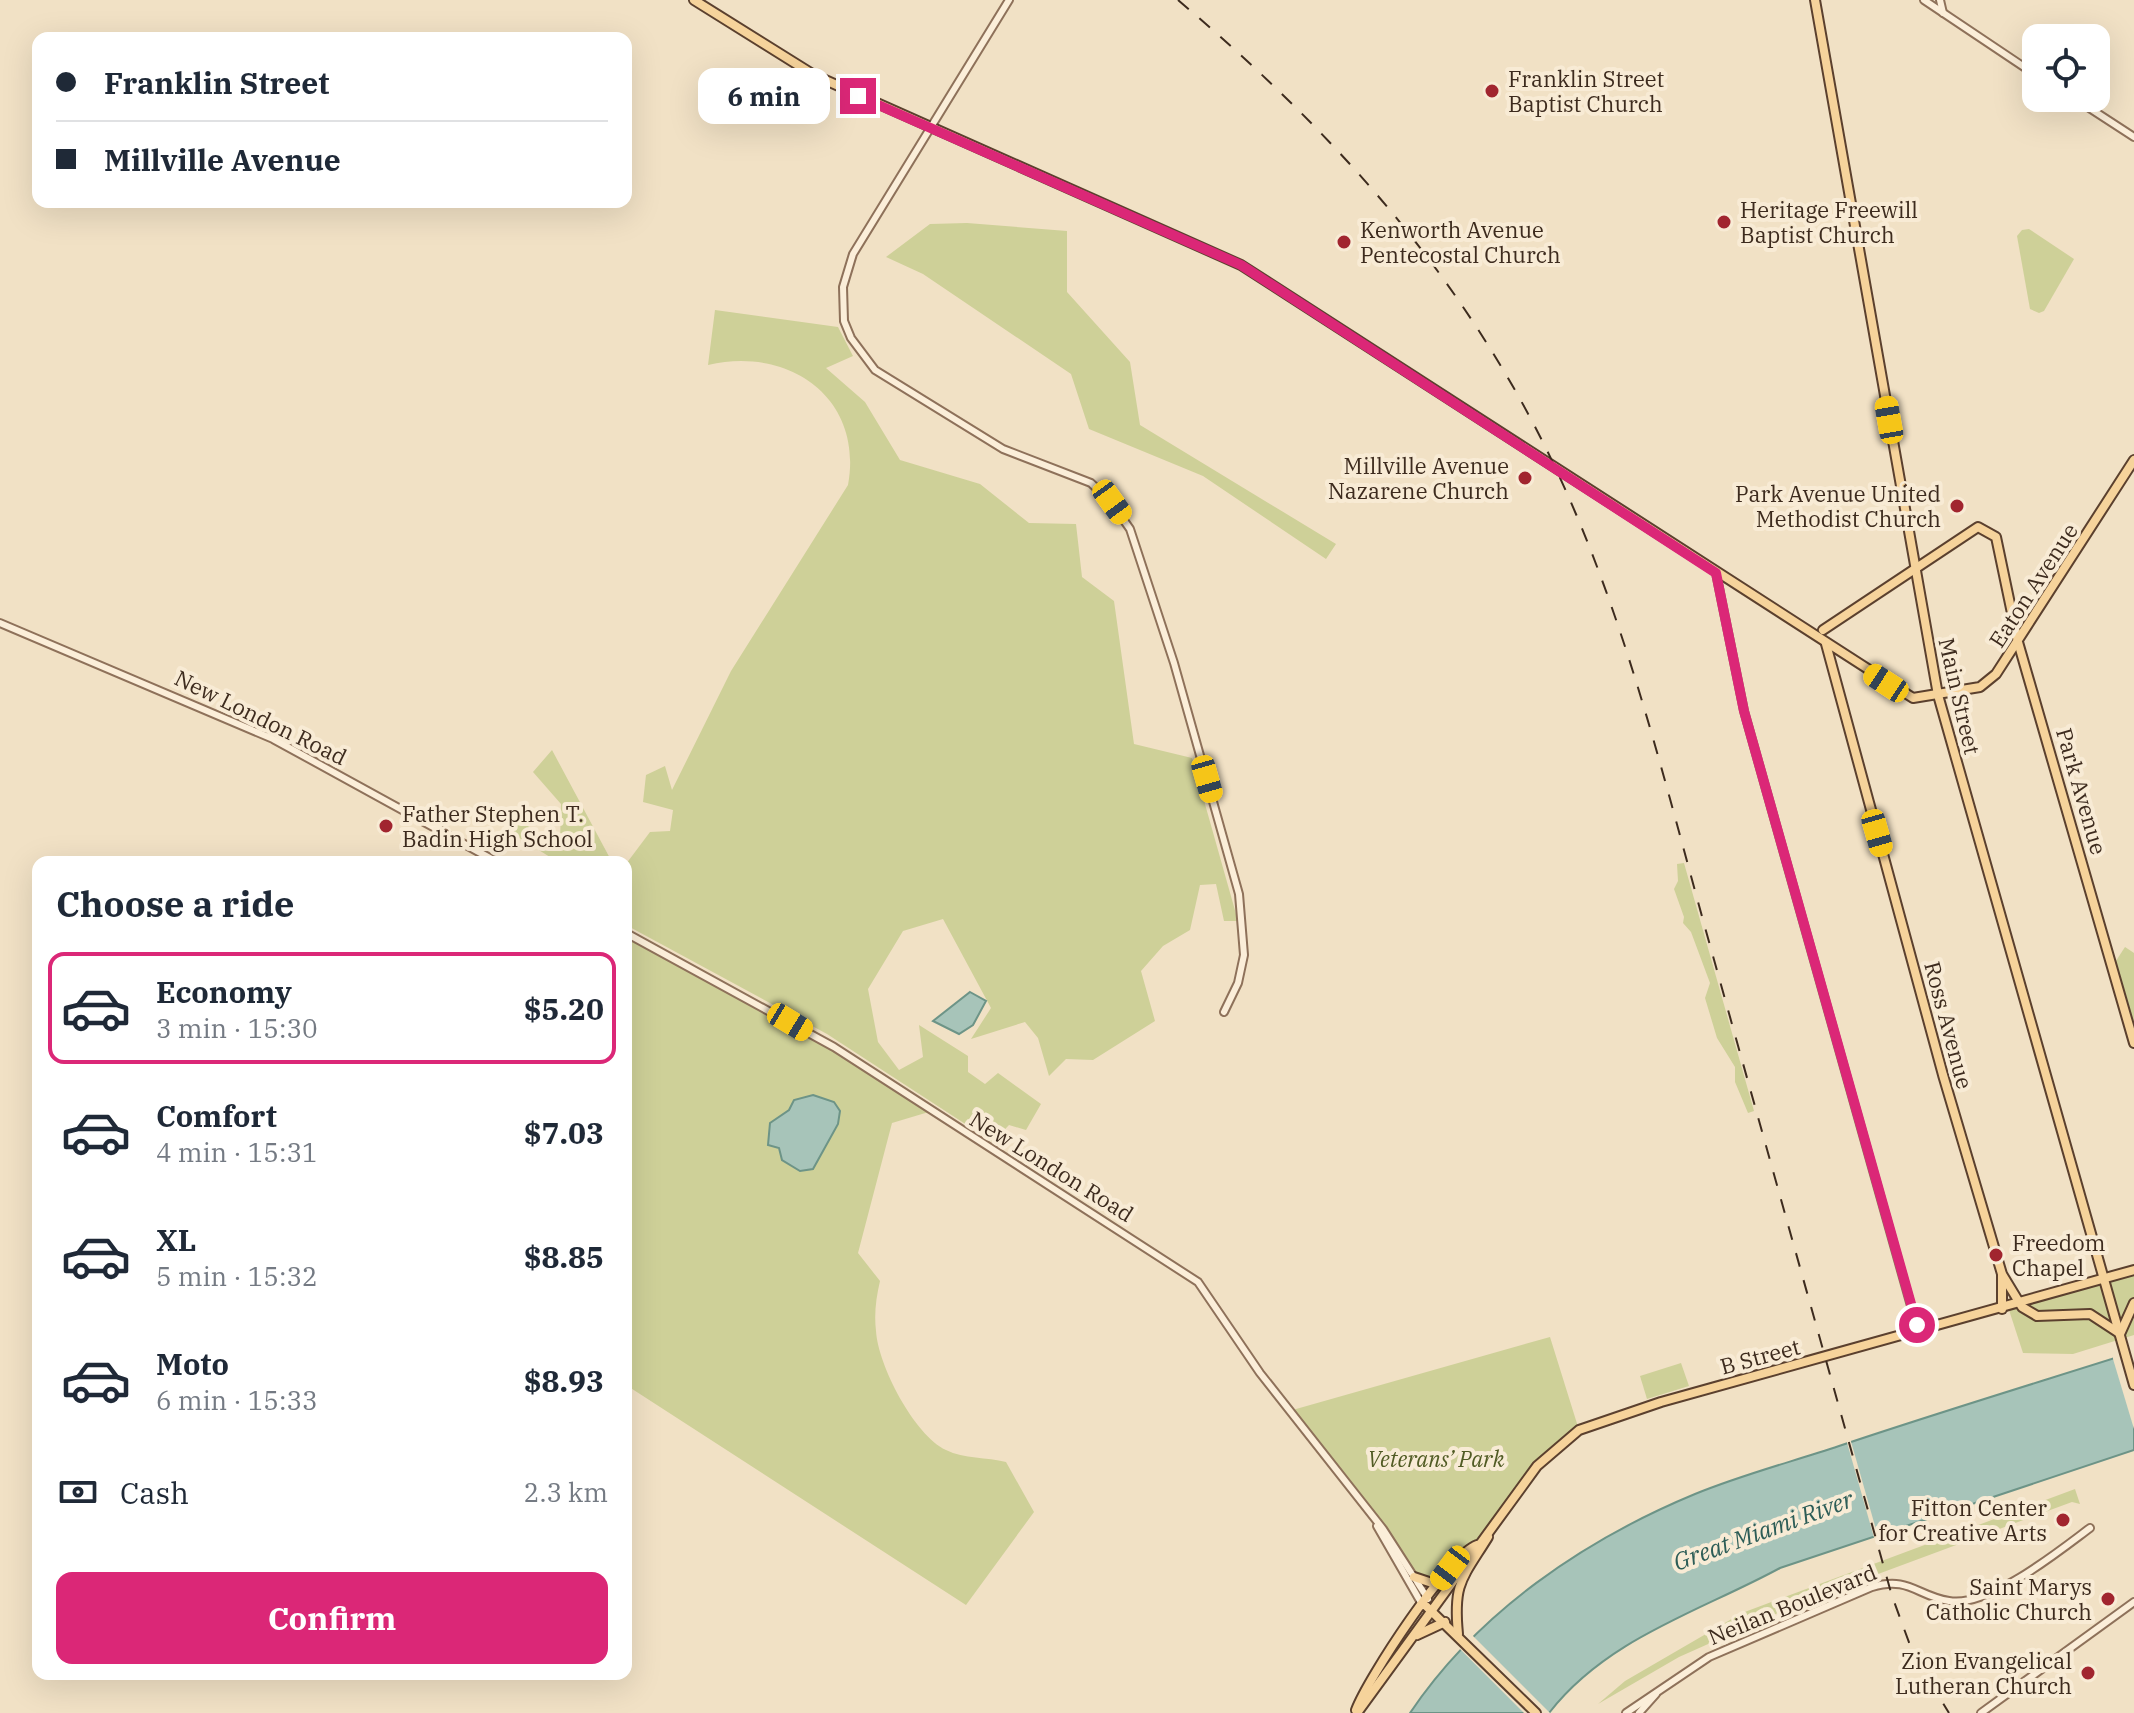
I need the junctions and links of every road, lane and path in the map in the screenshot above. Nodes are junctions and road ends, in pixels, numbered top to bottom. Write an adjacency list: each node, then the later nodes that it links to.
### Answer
1 (694, 0): 9 (main road, Eaton Avenue)
2 (1009, 0): 9 (street)
3 (1815, 0): 12 (main road, Main Street)
4 (1924, 0): 6 (street)
5 (1940, 0): 6 (street)
6 (1943, 13): 7 (street)
7 (2022, 66)
8 (2096, 112): 10 (street)
9 (931, 128): 13 (main road, Eaton Avenue); 21 (street)
10 (2134, 137)
11 (2134, 460): 16 (main road, Eaton Avenue)
12 (1915, 570): 15 (main road); 16 (main road, Park Avenue); 18 (main road, Main Street)
13 (1716, 573): 17 (main road, Eaton Avenue); 29 (street)
14 (0, 623): 19 (street, New London Road)
15 (1823, 630)
16 (2018, 642): 18 (main road, Eaton Avenue); 22 (main road, Park Avenue)
17 (1826, 644): 18 (main road, Eaton Avenue); 24 (main road, Ross Avenue)
18 (1938, 695): 25 (main road, Main Street)
19 (486, 856)
20 (632, 936): 32 (street, New London Road)
21 (1224, 1012)
22 (2134, 1043)
23 (2134, 1270): 25 (main road, B Street)
24 (2002, 1274): 27 (main road, Ross Avenue); 28 (main road)
25 (2102, 1279): 27 (main road, B Street); 30 (main road, Main Street)
26 (2134, 1303): 30 (main road)
27 (2020, 1304): 28 (main road, B Street); 30 (main road)
28 (2002, 1309): 29 (main road, B Street)
29 (1918, 1331): 33 (main road, B Street)
30 (2120, 1336): 31 (main road, Main Street)
31 (2134, 1385)
32 (1376, 1522): 36 (street, New London Road); 39 (street, New London Road)
33 (1494, 1523): 35 (main road, B Street); 41 (main road)
34 (2090, 1528): 43 (street, Neilan Boulevard)
35 (1477, 1545): 37 (main road, B Street); 39 (main road, B Street)
36 (1414, 1577): 37 (main road); 39 (street, New London Road)
37 (1438, 1585): 39 (main road, B Street)
38 (2134, 1602): 48 (street)
39 (1428, 1604): 40 (main road); 42 (main road); 44 (main road)
40 (1445, 1622): 41 (main road); 42 (main road)
41 (1458, 1635): 45 (main road)
42 (1409, 1641): 44 (main road)
43 (1661, 1688): 46 (street, Neilan Boulevard); 47 (street, Neilan Boulevard)
44 (1356, 1713)
45 (1536, 1713)
46 (1626, 1713)
47 (1639, 1713)
48 (1981, 1713)

